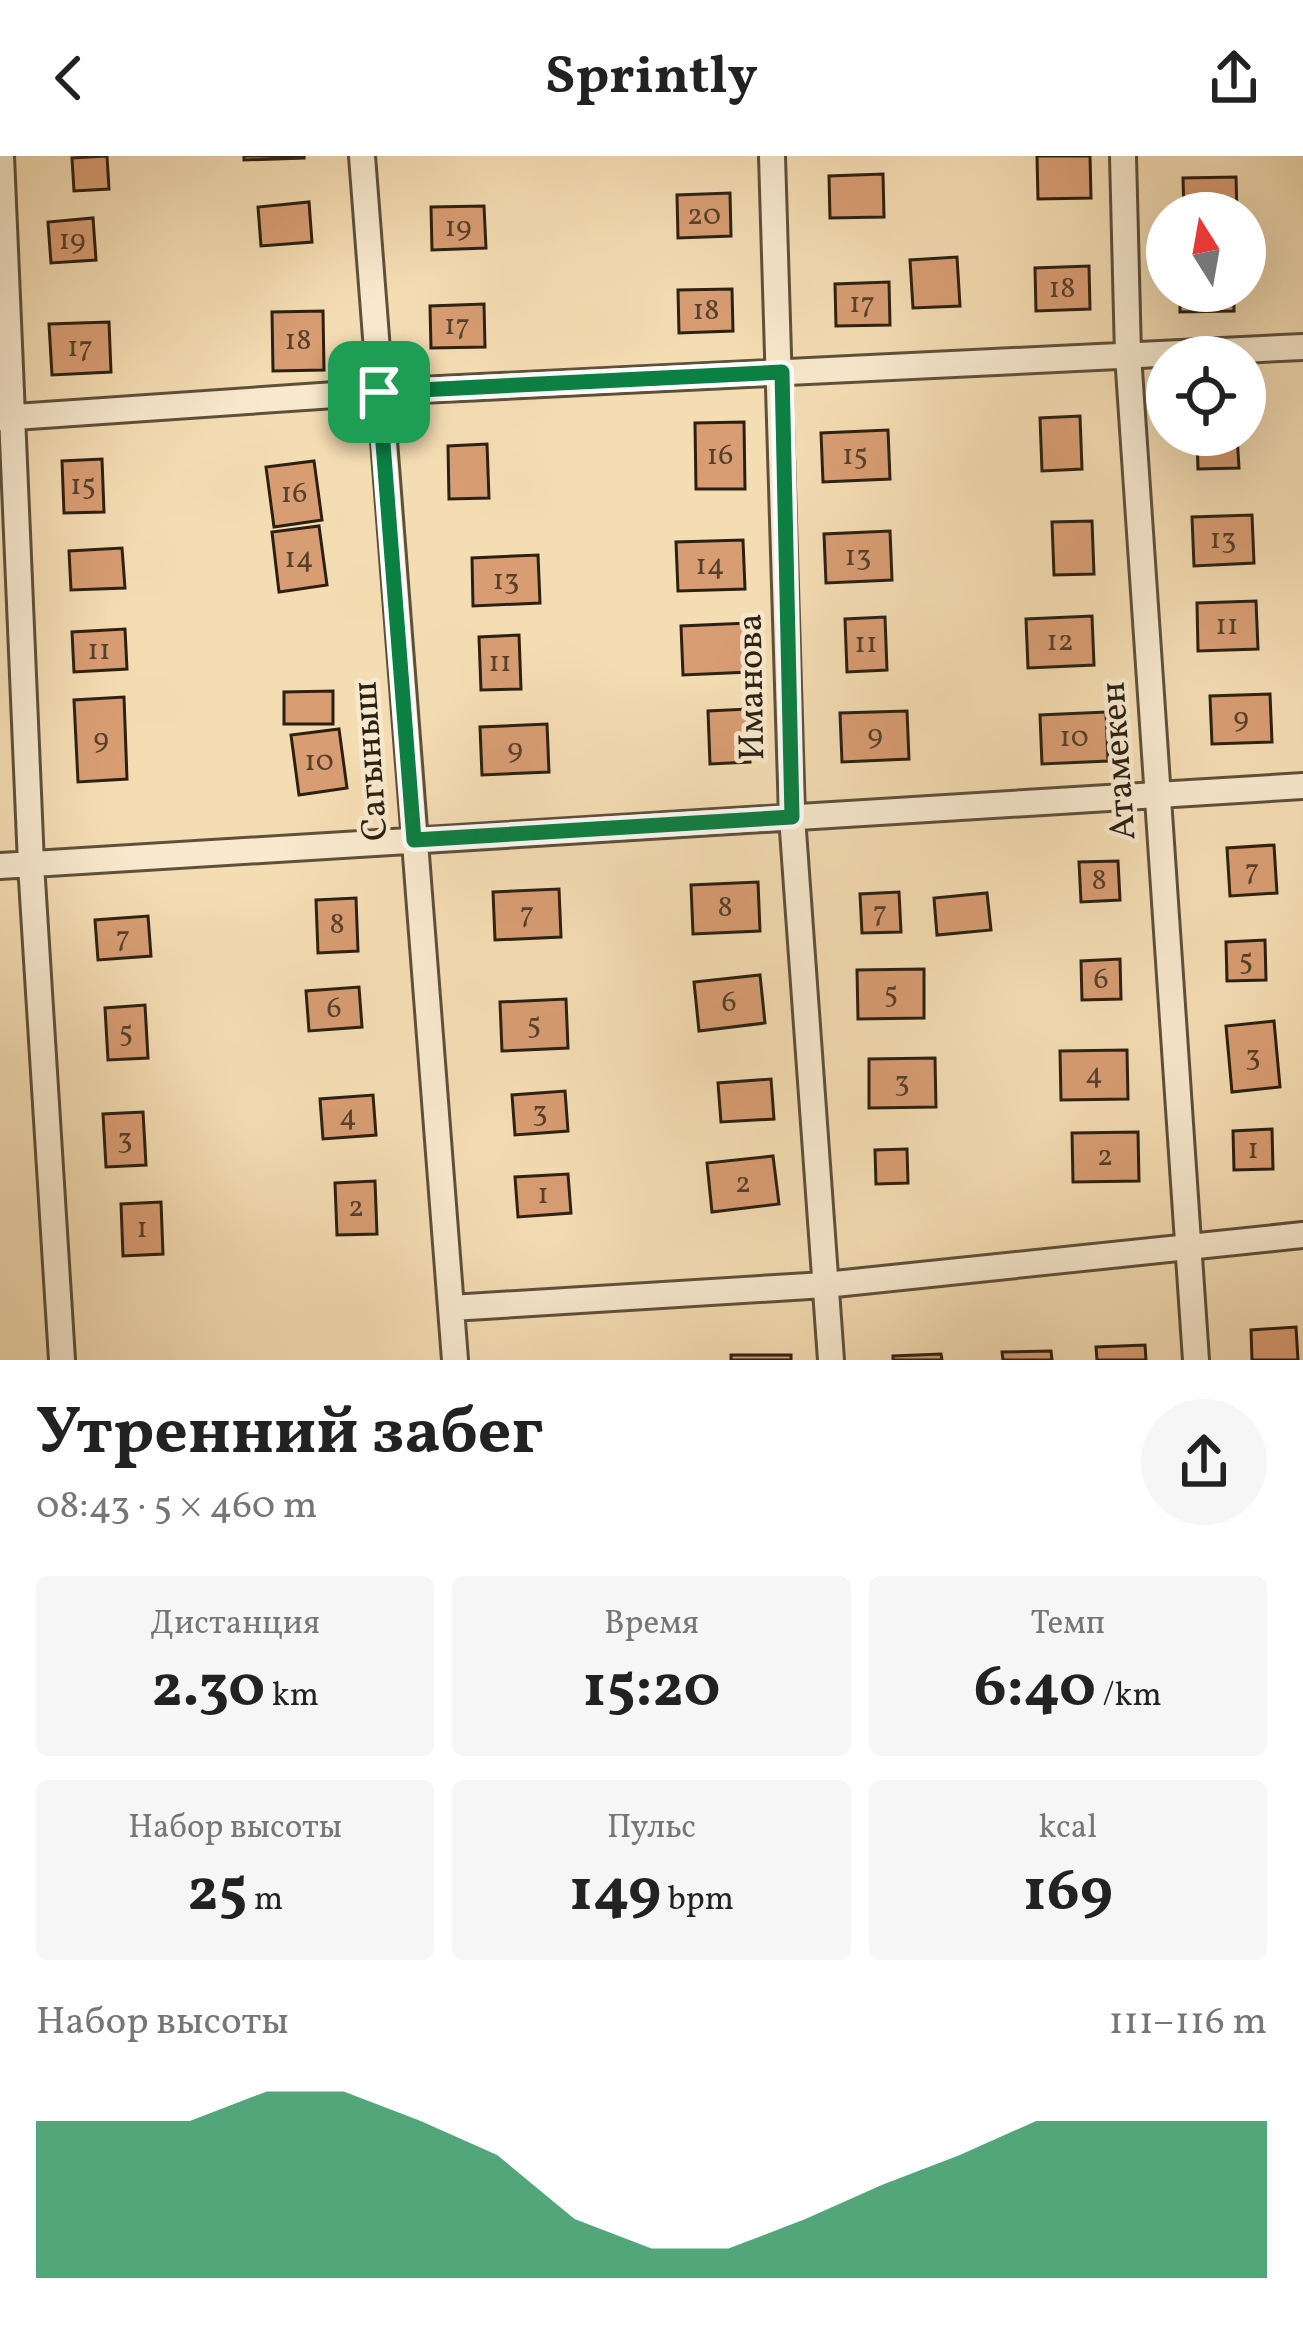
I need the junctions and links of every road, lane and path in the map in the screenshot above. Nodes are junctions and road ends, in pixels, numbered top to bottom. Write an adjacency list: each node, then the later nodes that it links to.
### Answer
1 (1, 156): 9 (street)
2 (362, 156): 8 (street, Сагыныш)
3 (772, 156): 7 (street, Иманова)
4 (1123, 156): 6 (street, Атамекен)
5 (1303, 347): 6 (street)
6 (1128, 356): 7 (street); 11 (street, Атамекен)
7 (782, 372): 8 (street); 12 (street, Иманова)
8 (379, 392): 9 (street); 13 (street, Сагыныш)
9 (5, 418): 14 (street)
10 (1303, 786): 11 (street)
11 (1159, 795): 12 (street); 17 (street, Атамекен)
12 (792, 817): 13 (street); 18 (street, Иманова)
13 (414, 840): 14 (street); 19 (street, Сагыныш)
14 (31, 864): 15 (street); 20 (street)
15 (0, 866)
16 (1303, 1235): 17 (street)
17 (1191, 1244): 18 (street); 23 (street, Атамекен)
18 (825, 1285): 19 (street); 22 (street, Иманова)
19 (451, 1307): 21 (street, Сагыныш)
20 (62, 1360)
21 (455, 1360)
22 (830, 1360)
23 (1196, 1360)

